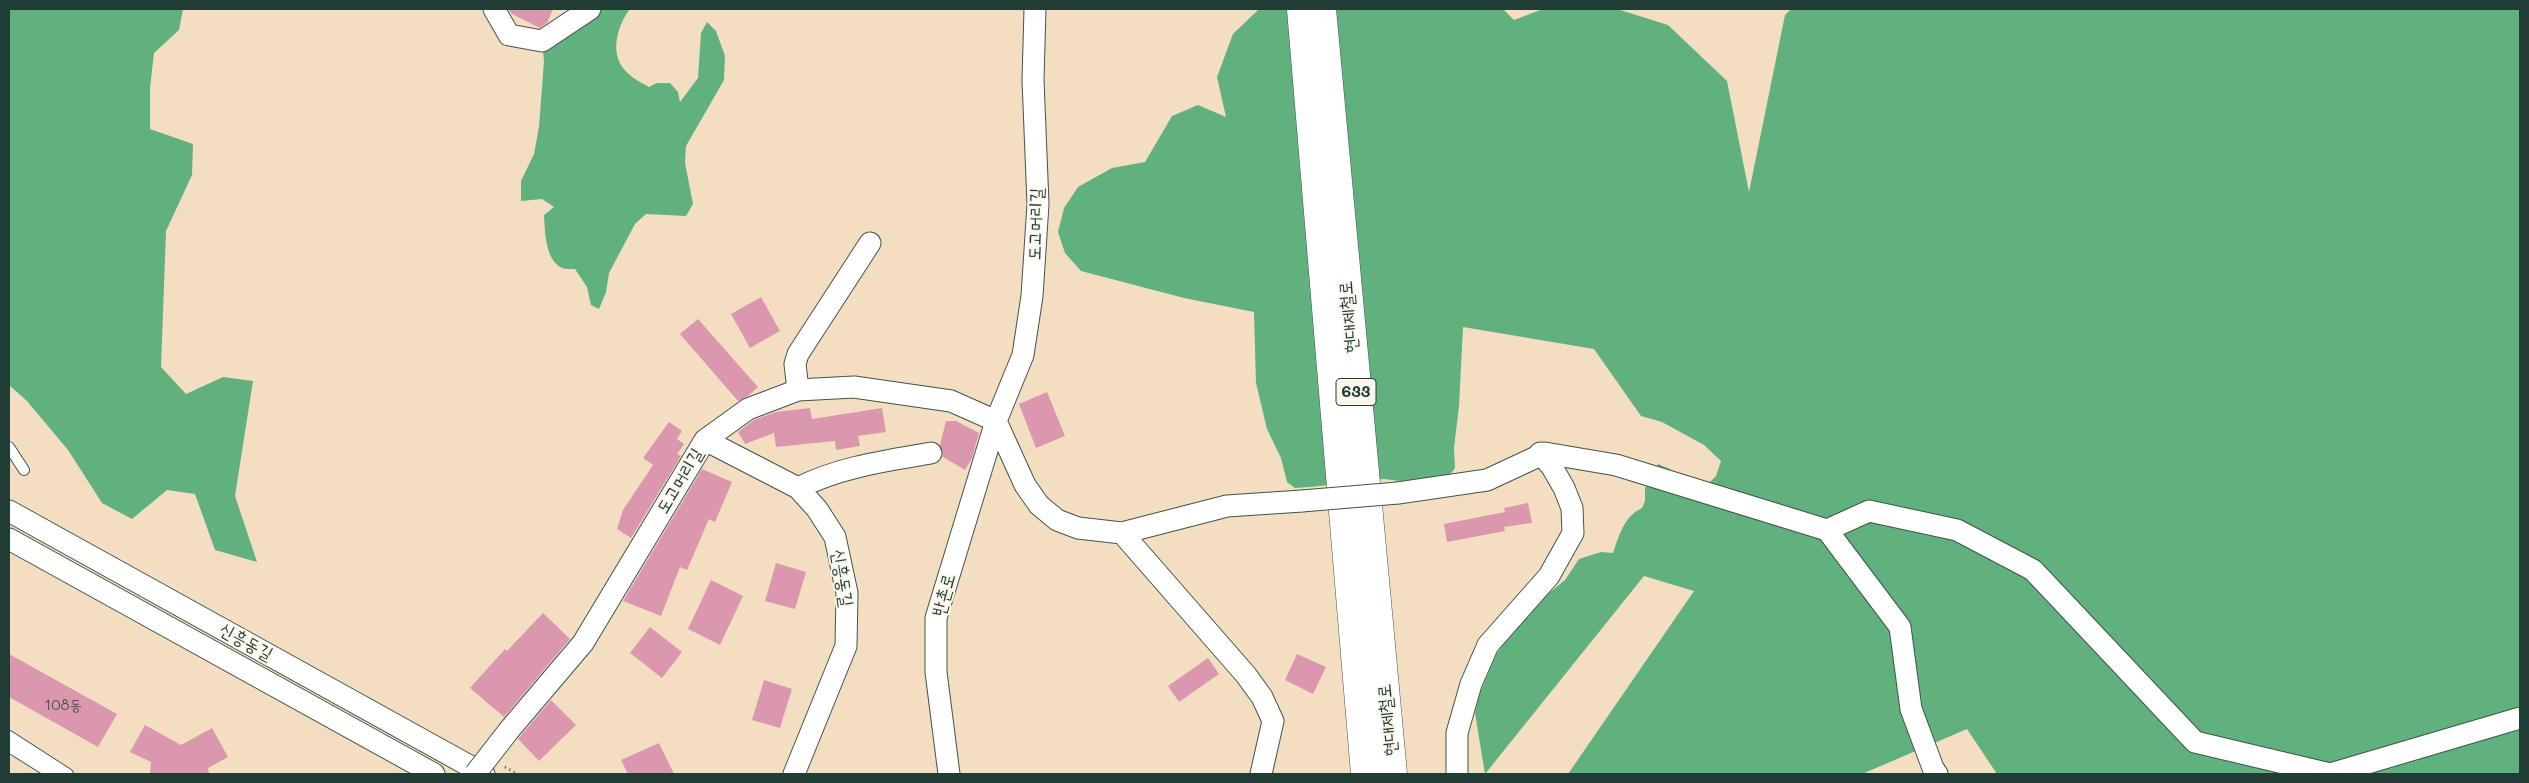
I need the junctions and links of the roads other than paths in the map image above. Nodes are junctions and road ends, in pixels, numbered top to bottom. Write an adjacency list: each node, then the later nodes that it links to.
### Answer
1 (494, 9): 2 (street)
2 (590, 9)
3 (1301, 9): 30 (highway, 현대제철로 / 633)
4 (1322, 9): 31 (highway, 현대제철로 / 633)
5 (1032, 13): 8 (street, 도고머리길)
6 (870, 243): 7 (street)
7 (798, 390): 8 (street, 도고머리길); 9 (street, 도고머리길)
8 (996, 421): 17 (street); 28 (street, 반촌로)
9 (705, 440): 14 (street, 신흥동길); 26 (street, 도고머리길, bridge)
10 (9, 447): 13 (lane)
11 (931, 453): 14 (street)
12 (1540, 453): 16 (street); 17 (street, bridge); 32 (street)
13 (24, 470)
14 (798, 488): 27 (street, 신흥동길)
15 (9, 510): 22 (street, 신흥동길)
16 (1827, 530): 19 (street); 33 (street)
17 (1122, 533): 29 (street)
18 (9, 539): 25 (street)
19 (2520, 718)
20 (9, 736): 24 (lane)
21 (9, 748): 23 (lane)
22 (492, 769)
23 (52, 774)
24 (68, 774)
25 (434, 774)
26 (476, 774)
27 (794, 774)
28 (949, 774)
29 (1261, 774)
30 (1365, 774)
31 (1393, 774)
32 (1457, 774)
33 (1937, 774)

